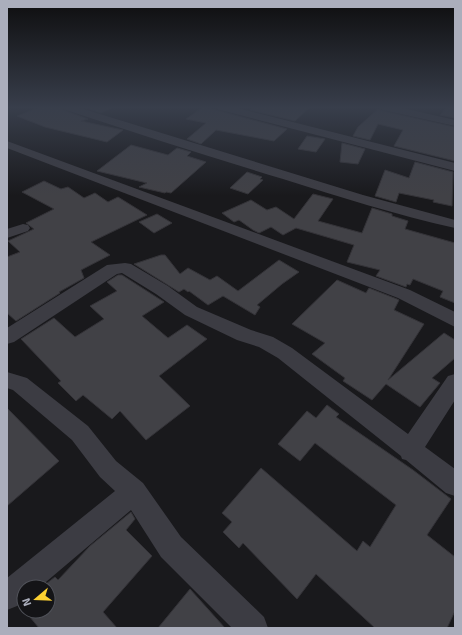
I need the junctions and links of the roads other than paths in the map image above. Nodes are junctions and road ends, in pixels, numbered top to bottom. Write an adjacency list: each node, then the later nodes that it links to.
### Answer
1 (157, 137): 5 (street)
2 (336, 137): 4 (street)
3 (7, 144): 8 (street)
4 (455, 167)
5 (455, 224)
6 (23, 228): 7 (street)
7 (7, 234)
8 (455, 320)
9 (7, 338): 12 (street)
10 (7, 380): 14 (street)
11 (455, 382): 12 (street)
12 (410, 451): 13 (street)
13 (455, 484)
14 (134, 492): 15 (street); 16 (street)
15 (7, 596)
16 (253, 628)

